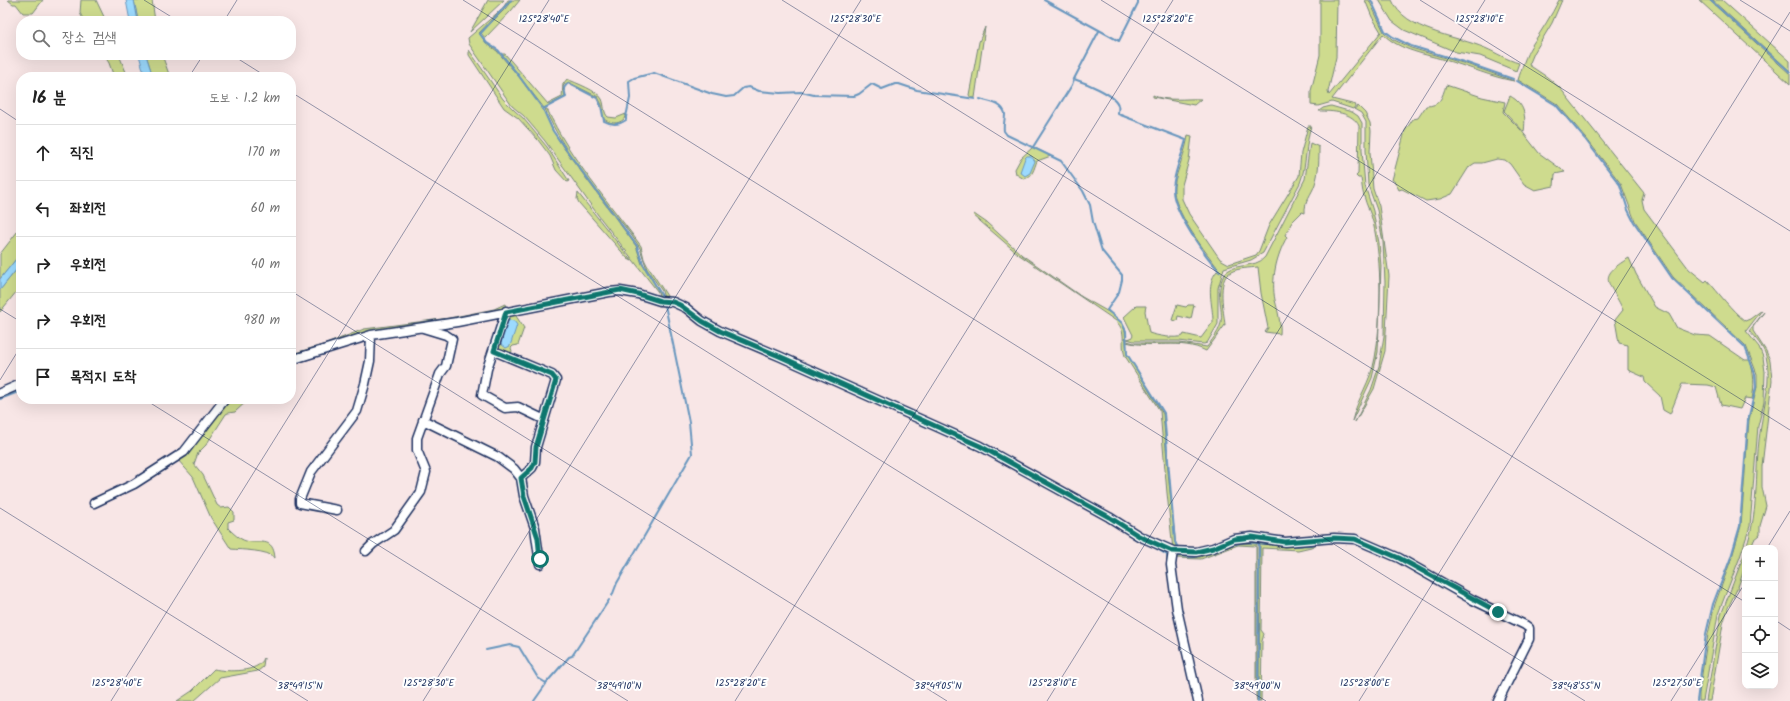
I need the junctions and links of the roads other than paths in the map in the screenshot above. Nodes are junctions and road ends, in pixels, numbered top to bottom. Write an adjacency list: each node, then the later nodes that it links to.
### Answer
1 (506, 312): 2 (street); 4 (street); 15 (street)
2 (421, 327): 3 (street); 10 (street)
3 (371, 335): 5 (street); 13 (street)
4 (494, 351): 9 (street); 9 (street)
5 (296, 358)
6 (16, 386): 7 (street)
7 (0, 392)
8 (221, 404): 12 (street)
9 (543, 419): 11 (street)
10 (423, 420): 11 (street); 14 (street)
11 (521, 478): 16 (street)
12 (94, 503)
13 (337, 510)
14 (366, 551)
15 (1172, 551): 17 (street); 18 (street)
16 (540, 564)
17 (1198, 701)
18 (1498, 701)

